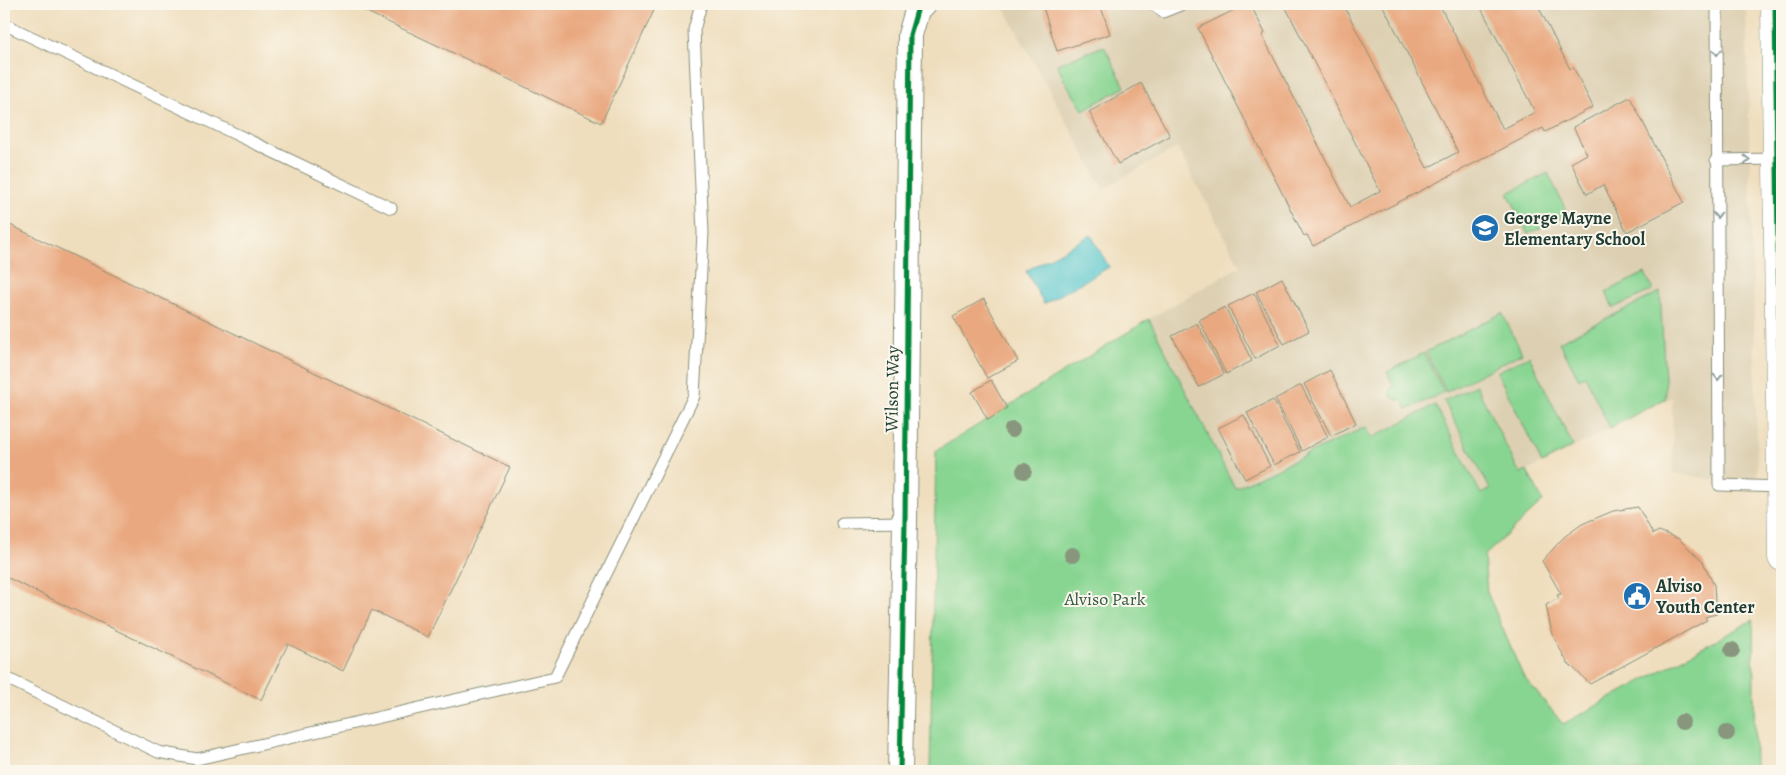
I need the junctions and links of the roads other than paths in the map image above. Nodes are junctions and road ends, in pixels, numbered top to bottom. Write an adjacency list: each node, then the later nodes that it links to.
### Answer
1 (701, 4): 16 (lane)
2 (1153, 4): 3 (lane)
3 (1183, 4)
4 (1717, 4): 9 (lane, one-way to 9)
5 (1775, 4): 8 (main road)
6 (921, 6): 13 (street, Wilson Way)
7 (4, 24): 10 (lane)
8 (1779, 159): 9 (lane, one-way to 8); 11 (main road)
9 (1716, 160): 12 (lane, one-way to 12)
10 (391, 208)
11 (1781, 228): 12 (main road)
12 (1782, 488): 15 (main road)
13 (905, 522): 14 (lane); 17 (street, Wilson Way)
14 (842, 523)
15 (1782, 557)
16 (4, 677)
17 (900, 771)

